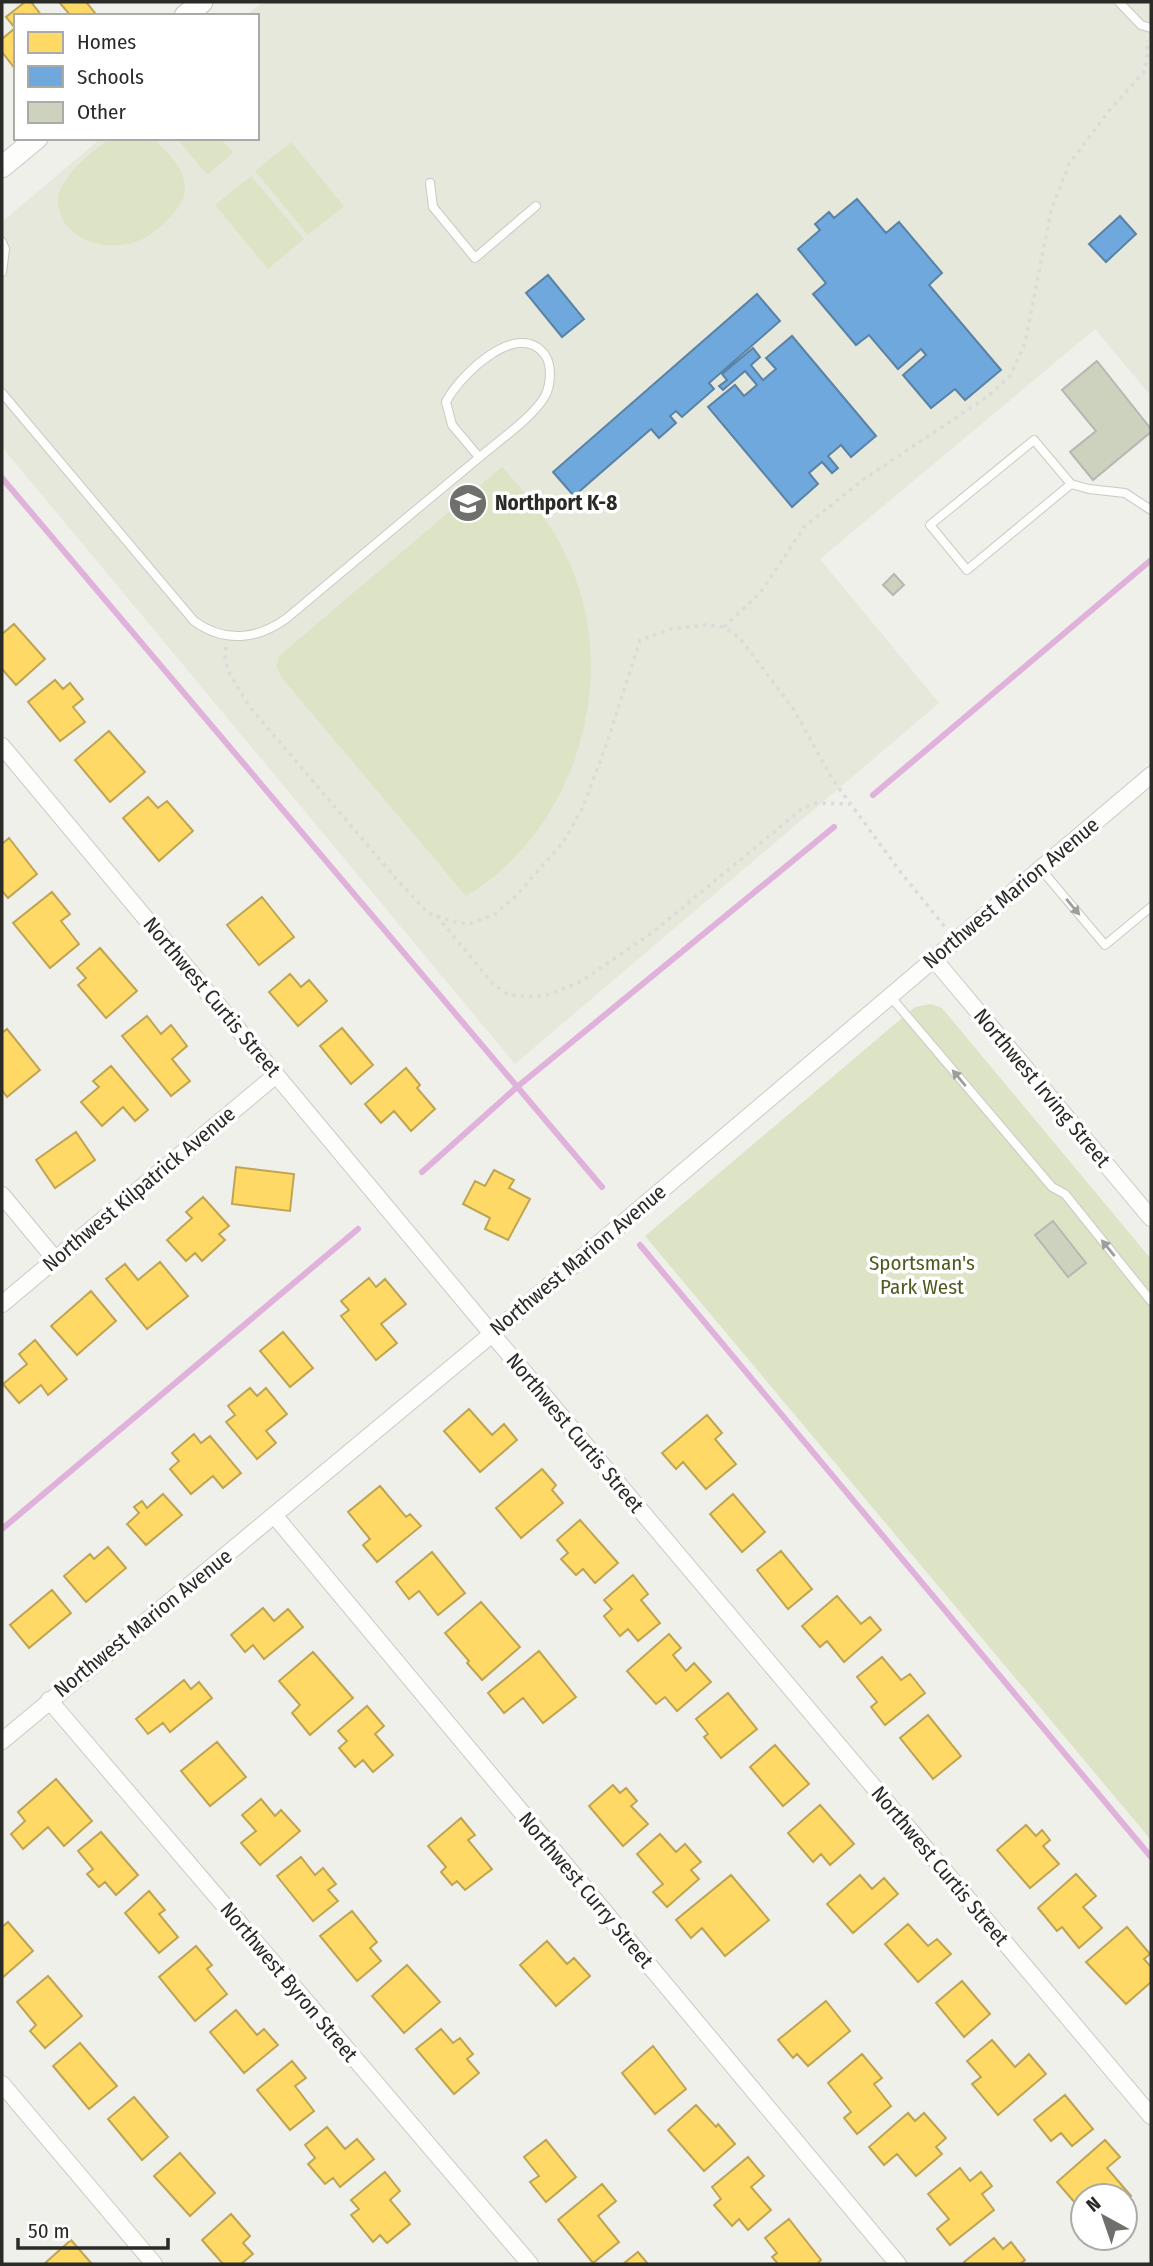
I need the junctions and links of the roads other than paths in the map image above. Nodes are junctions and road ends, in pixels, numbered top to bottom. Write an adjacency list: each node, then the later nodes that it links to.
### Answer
1 (202, 2): 3 (street)
2 (1119, 2): 4 (lane)
3 (187, 14)
4 (1151, 28)
5 (35, 140): 6 (street)
6 (2, 167)
7 (430, 183): 8 (lane)
8 (536, 206)
9 (2, 242): 10 (lane)
10 (2, 272)
11 (2, 393): 12 (lane)
12 (479, 457): 12 (lane)
13 (1072, 484): 13 (lane); 14 (lane)
14 (1151, 510)
15 (2, 746): 21 (street, Northwest Curtis Street)
16 (1151, 775): 17 (street, Northwest Marion Avenue)
17 (1040, 868): 18 (lane, one-way to 18); 19 (street, Northwest Marion Avenue)
18 (1151, 907)
19 (933, 958): 20 (street, Northwest Marion Avenue); 23 (street, Northwest Irving Street)
20 (889, 996): 25 (lane, one-way to 20); 27 (street, Northwest Marion Avenue)
21 (276, 1075): 24 (street, Northwest Kilpatrick Avenue); 27 (street, Northwest Curtis Street)
22 (2, 1195): 24 (street)
23 (1151, 1218)
24 (55, 1259): 26 (street, Northwest Kilpatrick Avenue)
25 (1151, 1301)
26 (2, 1304)
27 (492, 1334): 28 (street, Northwest Marion Avenue); 32 (street, Northwest Curtis Street)
28 (274, 1515): 29 (street, Northwest Marion Avenue); 35 (street, Northwest Curry Street)
29 (49, 1700): 30 (street, Northwest Marion Avenue); 34 (street, Northwest Byron Street)
30 (2, 1741)
31 (2, 2084): 33 (street)
32 (1151, 2116)
33 (154, 2264)
34 (530, 2264)
35 (898, 2264)

